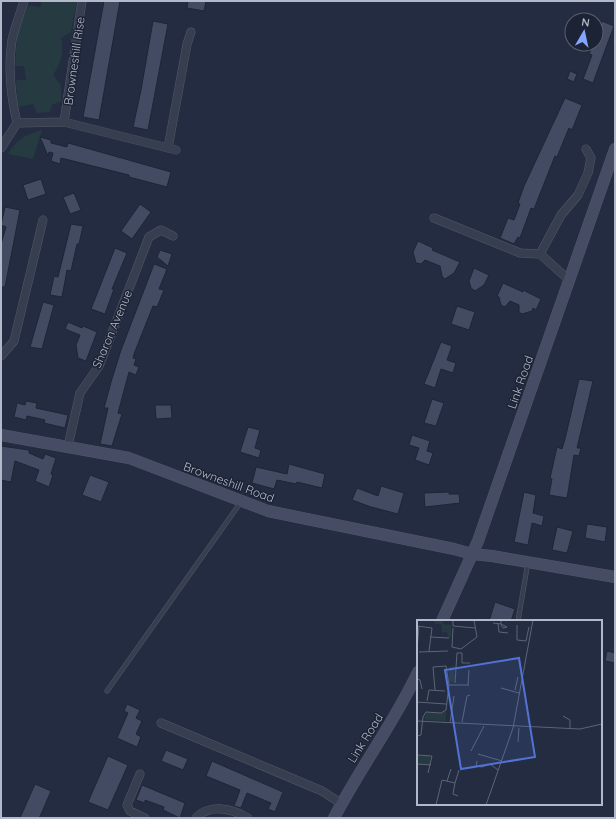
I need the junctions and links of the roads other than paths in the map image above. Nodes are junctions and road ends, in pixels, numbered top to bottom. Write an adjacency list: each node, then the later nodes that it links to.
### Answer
1 (24, 1): 5 (street)
2 (82, 1): 4 (street, Browneshill Rise)
3 (191, 32): 4 (street, Browneshill Rise)
4 (64, 122): 5 (street, Browneshill Rise)
5 (17, 123): 6 (street)
6 (1, 148)
7 (586, 149): 12 (street)
8 (615, 149): 13 (street, Link Road)
9 (434, 218): 12 (street)
10 (43, 220): 14 (street)
11 (173, 236): 16 (street, Sharon Avenue)
12 (540, 254): 13 (street)
13 (569, 280): 18 (street, Link Road)
14 (1, 356)
15 (1, 435): 16 (street, Browneshill Road)
16 (68, 446): 17 (street, Browneshill Road)
17 (241, 502): 18 (street, Browneshill Road); 24 (lane)
18 (472, 554): 19 (street, Browneshill Road); 21 (street, Link Road)
19 (528, 562): 20 (street, Browneshill Road); 22 (lane)
20 (615, 577)
21 (442, 620)
22 (518, 620)
23 (417, 674): 27 (street, Link Road)
24 (107, 691)
25 (161, 723): 27 (street)
26 (140, 774): 28 (street)
27 (342, 804): 31 (street, Link Road)
28 (144, 818)
29 (196, 818): 30 (street)
30 (248, 818)
31 (334, 818)

